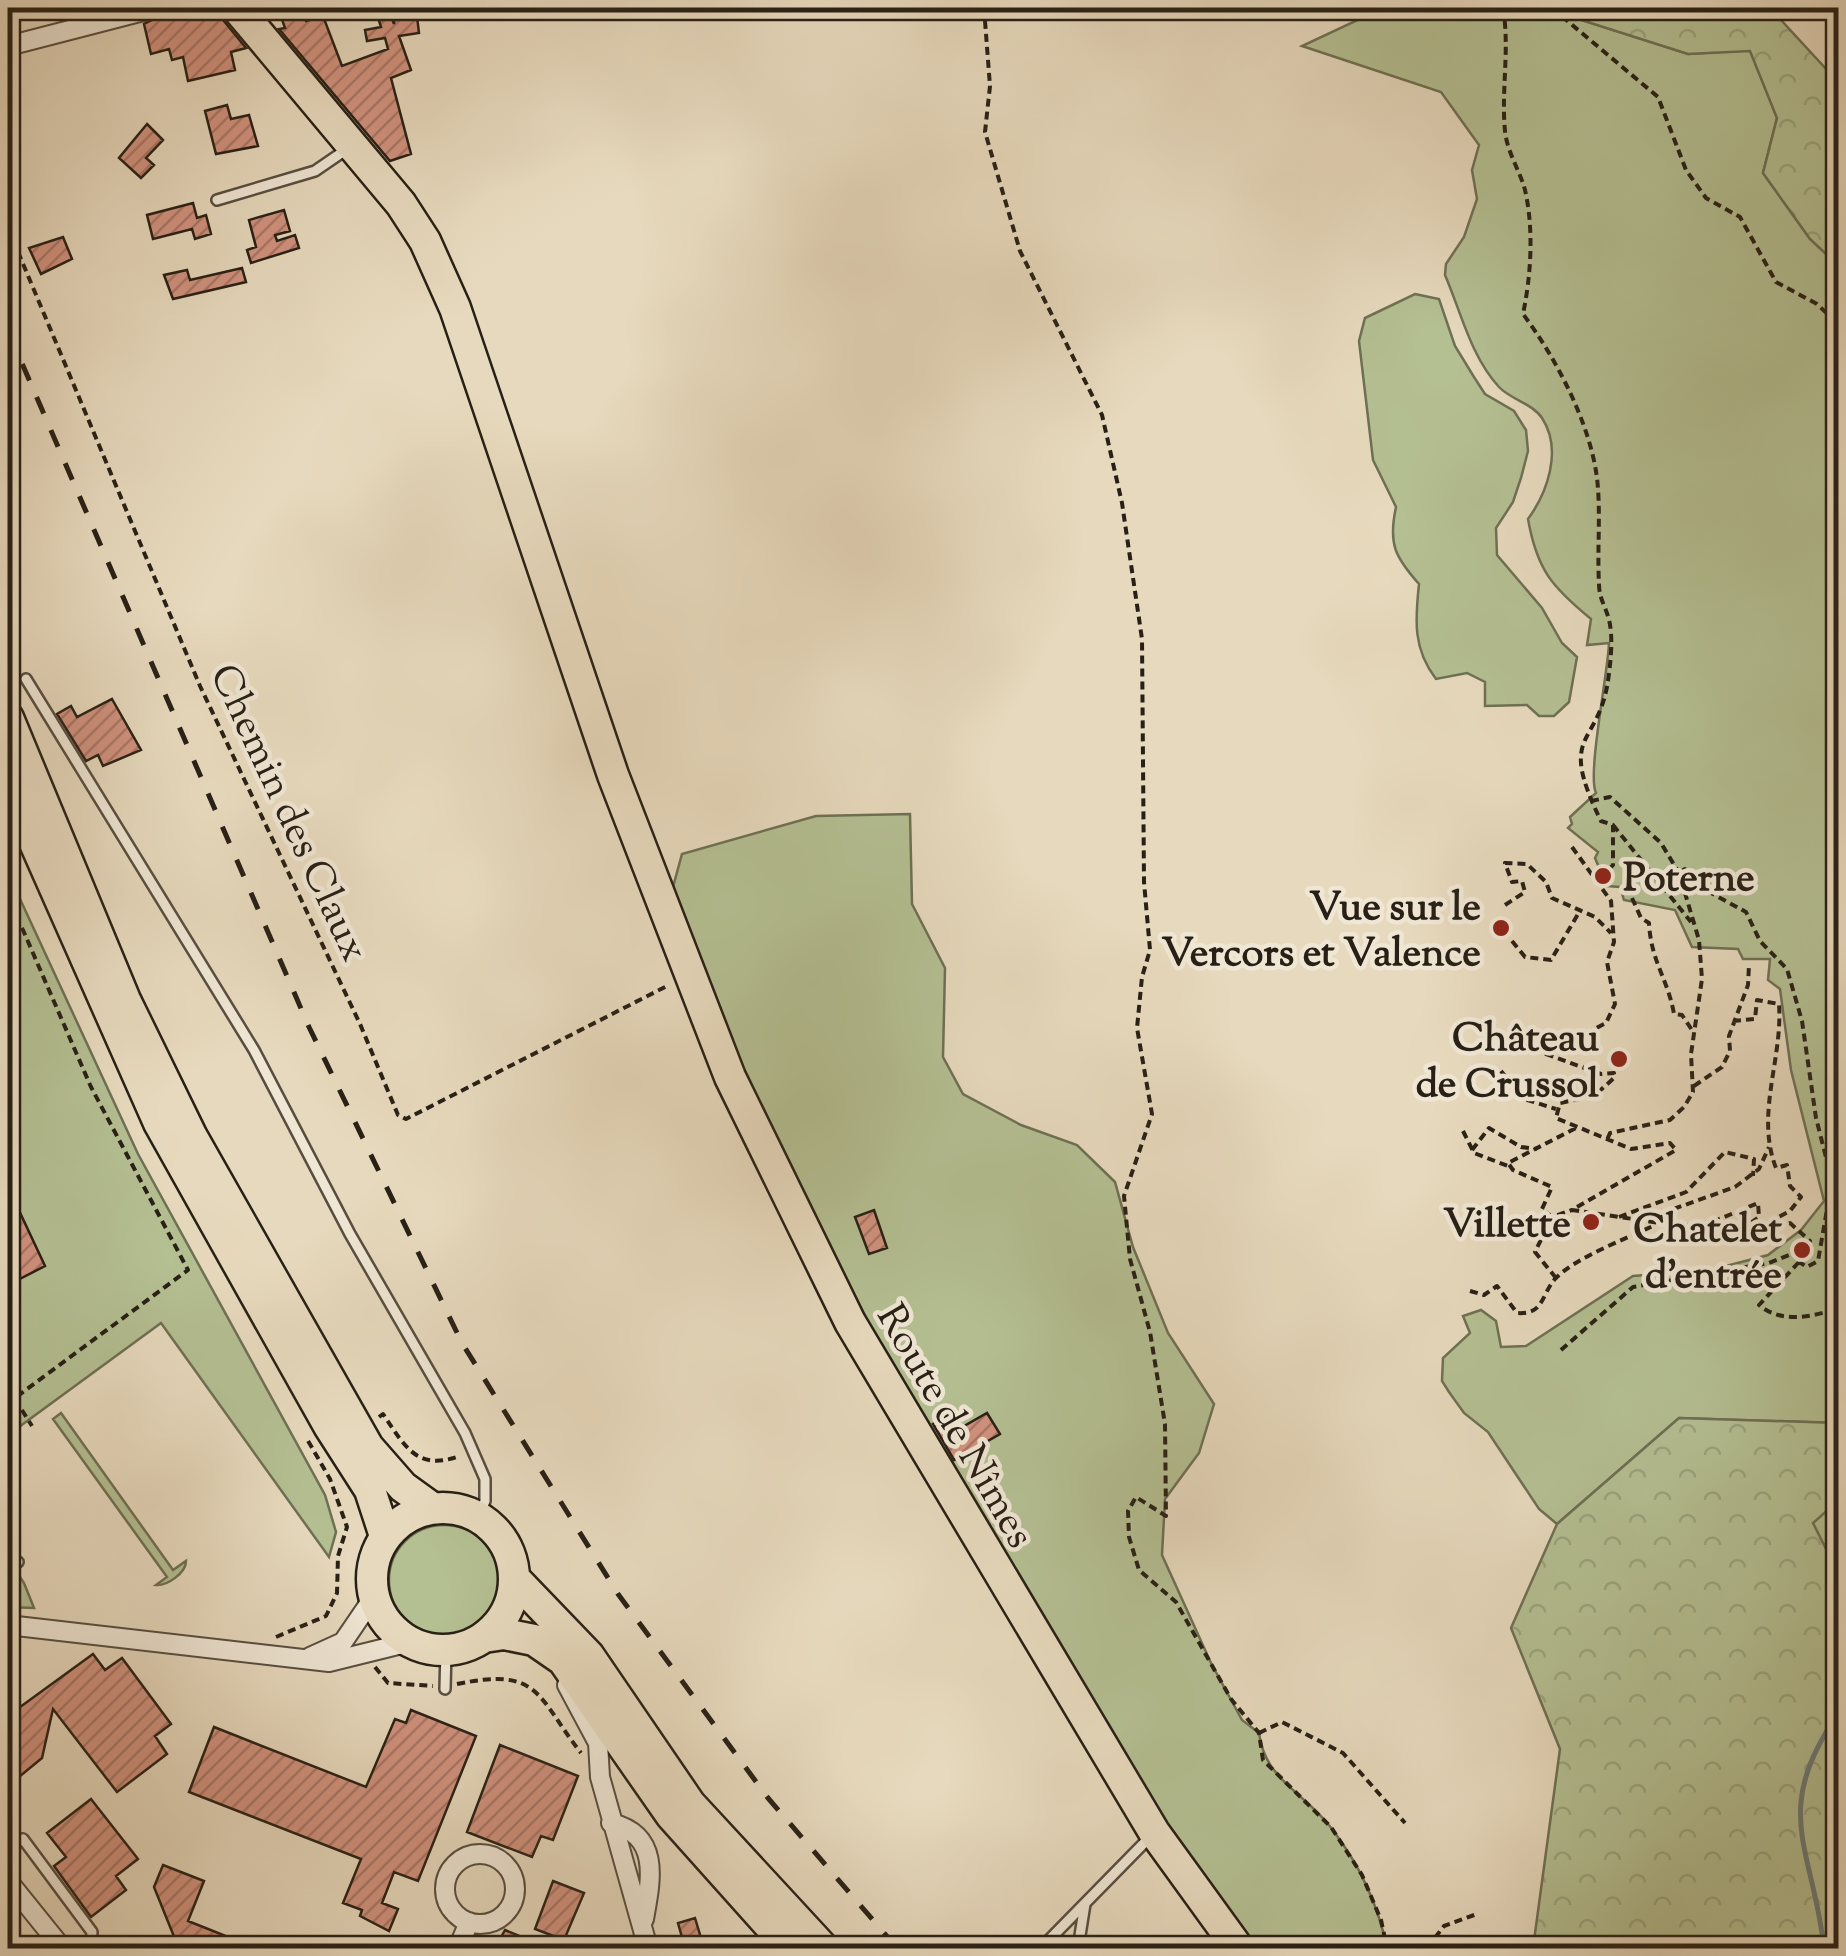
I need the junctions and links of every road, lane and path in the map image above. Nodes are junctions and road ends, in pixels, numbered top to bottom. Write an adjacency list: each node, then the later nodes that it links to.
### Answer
1 (156, 8): 6 (street)
2 (237, 8): 7 (main road, Route de Nîmes)
3 (984, 8): 82 (path)
4 (1503, 8): 14 (path)
5 (1552, 8): 10 (path)
6 (8, 46)
7 (352, 145): 8 (lane); 27 (main road, Route de Nîmes)
8 (217, 200)
9 (8, 228): 27 (path, Chemin des Claux)
10 (1838, 324)
11 (26, 679): 64 (lane)
12 (8, 718): 66 (main road)
13 (8, 782): 68 (main road)
14 (1591, 801): 15 (path); 17 (path)
15 (1613, 825): 18 (path); 23 (path)
16 (1572, 847): 18 (path)
17 (1679, 874): 23 (path); 54 (path)
18 (1600, 877): 24 (path)
19 (1632, 898): 29 (path)
20 (8, 906): 60 (path)
21 (1505, 906): 22 (path)
22 (1581, 909): 24 (path); 25 (path)
23 (1695, 926): 29 (path)
24 (1612, 934): 31 (path)
25 (1512, 941)
26 (1749, 965): 28 (path)
27 (692, 974): 86 (main road, Route de Nîmes)
28 (1733, 1021): 33 (path); 38 (path)
29 (1695, 1034): 33 (path)
30 (1516, 1045): 31 (path)
31 (1551, 1050): 34 (path)
32 (1501, 1071): 34 (path)
33 (1692, 1089): 37 (path)
34 (1556, 1109): 35 (path)
35 (1576, 1128): 37 (path); 39 (path)
36 (1463, 1131): 40 (path)
37 (1606, 1142): 43 (path)
38 (1772, 1143): 42 (path); 52 (path)
39 (1537, 1149): 40 (path); 41 (path)
40 (1472, 1150): 41 (path)
41 (1508, 1166): 44 (path)
42 (1752, 1176): 46 (path); 47 (path)
43 (1572, 1210): 45 (path); 46 (path)
44 (1546, 1214): 45 (path); 48 (path)
45 (1552, 1217): 55 (path)
46 (1615, 1218): 47 (path)
47 (1638, 1222): 49 (path)
48 (1525, 1223)
49 (1654, 1225): 50 (path); 55 (path)
50 (1672, 1228): 51 (path); 51 (path)
51 (1738, 1232): 52 (path)
52 (1751, 1232): 53 (path)
53 (1802, 1250): 54 (path); 58 (path)
54 (1799, 1262): 57 (path)
55 (1556, 1278): 56 (path)
56 (1470, 1291)
57 (1838, 1308)
58 (1561, 1350)
59 (8, 1388): 60 (path)
60 (13, 1396): 61 (path); 63 (path)
61 (8, 1403)
62 (371, 1422): 64 (path)
63 (32, 1426)
64 (474, 1451): 67 (lane)
65 (315, 1456): 71 (path)
66 (432, 1508): 67 (main road); 68 (main road)
67 (478, 1517): 69 (main road)
68 (385, 1536): 70 (main road)
69 (515, 1579): 74 (main road); 98 (main road)
70 (373, 1598): 73 (street); 75 (main road)
71 (330, 1610): 73 (path); 77 (path)
72 (8, 1625): 77 (street)
73 (352, 1631): 79 (street)
74 (484, 1638): 76 (main road); 80 (main road)
75 (410, 1642): 76 (main road); 78 (street)
76 (446, 1650): 81 (lane)
77 (253, 1654): 79 (street)
78 (369, 1654): 79 (street); 81 (path)
79 (300, 1660)
80 (563, 1660): 83 (street); 97 (main road)
81 (444, 1687): 83 (path)
82 (1260, 1733): 84 (path); 102 (path)
83 (599, 1768): 85 (street)
84 (1405, 1823)
85 (611, 1824): 92 (street); 92 (street)
86 (1154, 1832): 89 (lane); 101 (main road, Route de Nîmes)
87 (8, 1848): 94 (lane)
88 (8, 1881): 93 (street)
89 (1086, 1901): 99 (lane); 100 (lane)
90 (1477, 1914): 103 (path)
91 (469, 1922): 91 (street); 95 (street)
92 (643, 1924): 96 (street)
93 (62, 1948)
94 (90, 1948)
95 (458, 1948)
96 (648, 1948)
97 (790, 1948)
98 (823, 1948)
99 (1046, 1948)
100 (1078, 1948)
101 (1238, 1948)
102 (1387, 1948)
103 (1427, 1948)

